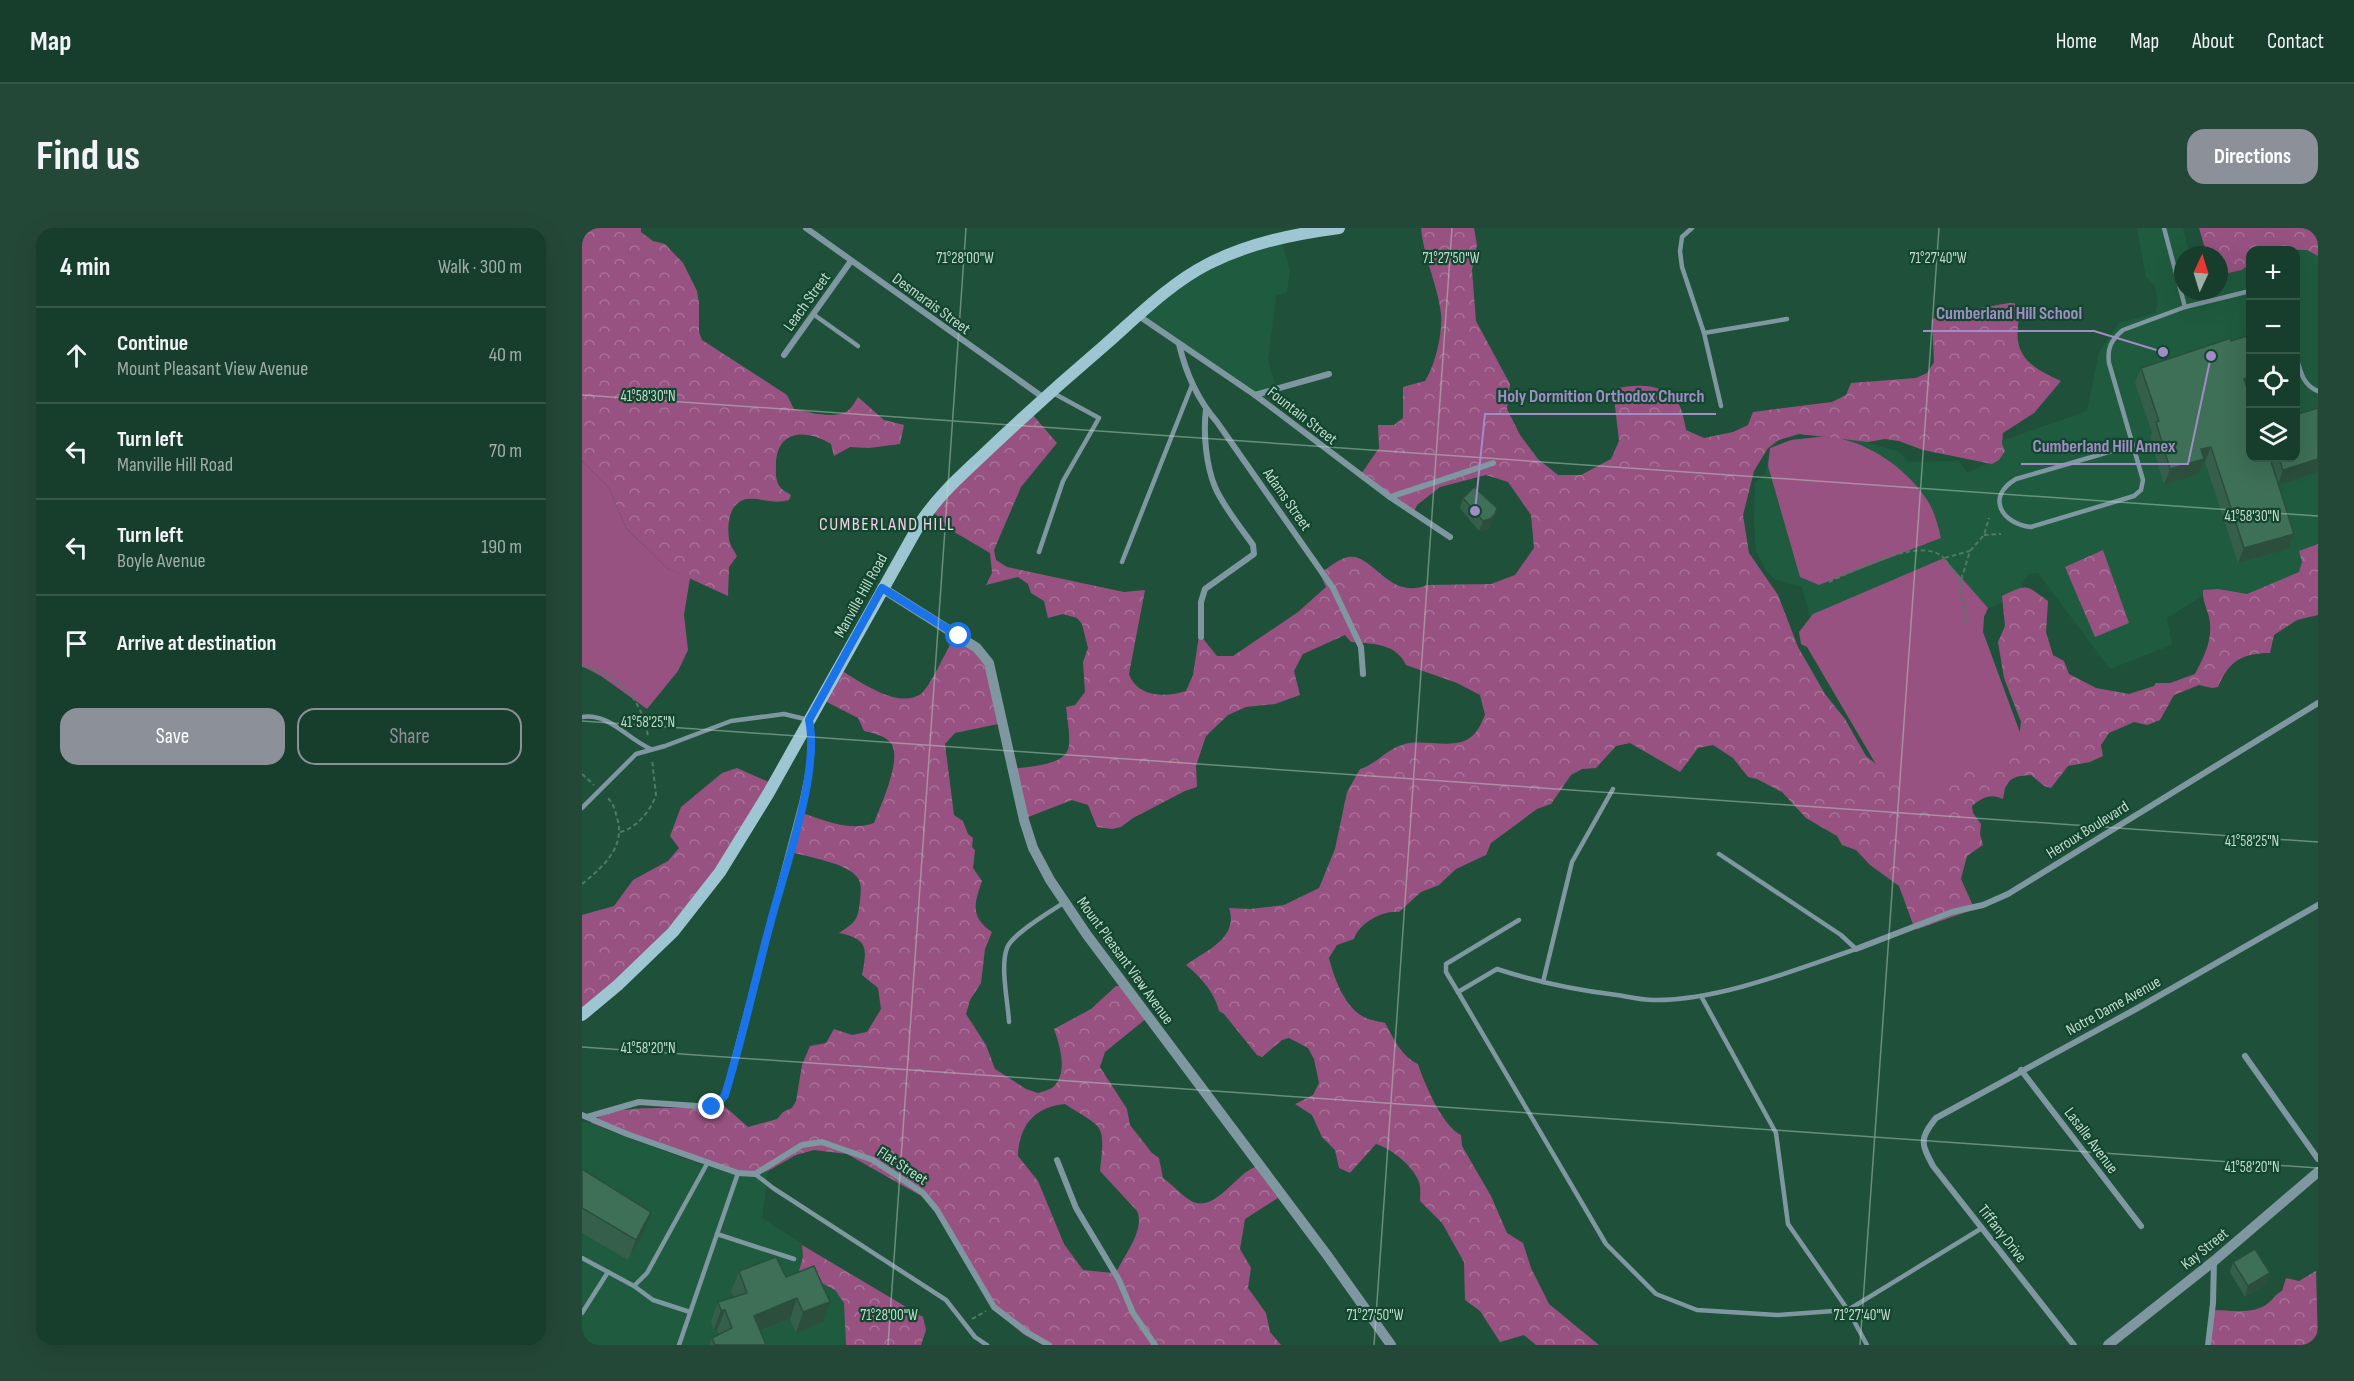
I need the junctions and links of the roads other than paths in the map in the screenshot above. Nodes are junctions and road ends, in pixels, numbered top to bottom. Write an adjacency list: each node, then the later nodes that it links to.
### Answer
1 (806, 228): 5 (street, Desmarais Street)
2 (1339, 228): 9 (main road, Manville Hill Road)
3 (1692, 228): 11 (lane)
4 (2164, 228): 7 (lane)
5 (851, 261): 8 (street, Leach Street); 19 (street, Desmarais Street)
6 (2246, 292): 7 (lane)
7 (2185, 307): 23 (lane)
8 (813, 314): 13 (lane); 14 (street, Leach Street)
9 (1139, 316): 12 (street, Fountain Street); 19 (main road, Manville Hill Road)
10 (1787, 319): 11 (lane)
11 (1704, 333): 21 (lane)
12 (1179, 344): 17 (street, Adams Street); 20 (street, Fountain Street)
13 (858, 346)
14 (783, 355)
15 (2300, 370): 18 (lane)
16 (1329, 374): 20 (street)
17 (1192, 385): 22 (street, Adams Street); 28 (lane)
18 (2318, 391)
19 (1047, 394): 27 (lane); 29 (main road, Manville Hill Road)
20 (1255, 395): 25 (street, Fountain Street)
21 (1721, 406)
22 (1206, 409): 30 (street); 31 (street, Adams Street)
23 (2133, 445): 23 (lane)
24 (1493, 463): 25 (street)
25 (1389, 497): 26 (street, Fountain Street)
26 (1450, 537)
27 (1039, 552)
28 (1122, 562)
29 (882, 588): 34 (main road, Manville Hill Road); 39 (street, Mount Pleasant View Avenue)
30 (1201, 637)
31 (1363, 674)
32 (2318, 703): 42 (street, Heroux Boulevard)
33 (582, 717): 35 (lane)
34 (809, 720): 35 (lane); 46 (main road, Manville Hill Road); 50 (street)
35 (651, 749): 37 (lane)
36 (1613, 789): 43 (lane)
37 (582, 808)
38 (1719, 854): 42 (lane)
39 (1065, 902): 47 (lane); 73 (street, Mount Pleasant View Avenue)
40 (2318, 905): 49 (street, Notre Dame Avenue)
41 (1519, 920): 44 (lane)
42 (1856, 949): 45 (lane)
43 (1543, 982): 44 (lane); 45 (lane)
44 (1458, 992): 66 (lane)
45 (1701, 996): 66 (lane)
46 (582, 1015)
47 (1009, 1022)
48 (2245, 1056): 52 (street)
49 (2021, 1071): 51 (street, Notre Dame Avenue); 58 (street, Lasalle Avenue)
50 (585, 1116): 54 (street)
51 (1924, 1132): 59 (street, Tiffany Drive)
52 (2318, 1159)
53 (1057, 1161): 72 (street)
54 (708, 1162): 55 (street); 65 (lane)
55 (738, 1173): 57 (street); 60 (lane)
56 (2318, 1173): 63 (street, Kay Street)
57 (755, 1174): 70 (lane); 71 (street, Flat Street)
58 (2141, 1226)
59 (1982, 1228): 66 (lane); 75 (street, Tiffany Drive)
60 (717, 1234): 62 (lane); 67 (lane)
61 (582, 1258): 64 (lane)
62 (794, 1259)
63 (2214, 1261): 76 (street, Kay Street); 77 (street)
64 (608, 1272): 65 (lane); 68 (lane)
65 (634, 1286): 67 (lane)
66 (1848, 1310): 74 (lane)
67 (690, 1312): 69 (lane)
68 (582, 1313)
69 (679, 1345)
70 (987, 1345)
71 (1048, 1345)
72 (1155, 1345)
73 (1391, 1345)
74 (1867, 1345)
75 (2074, 1345)
76 (2108, 1345)
77 (2208, 1345)

